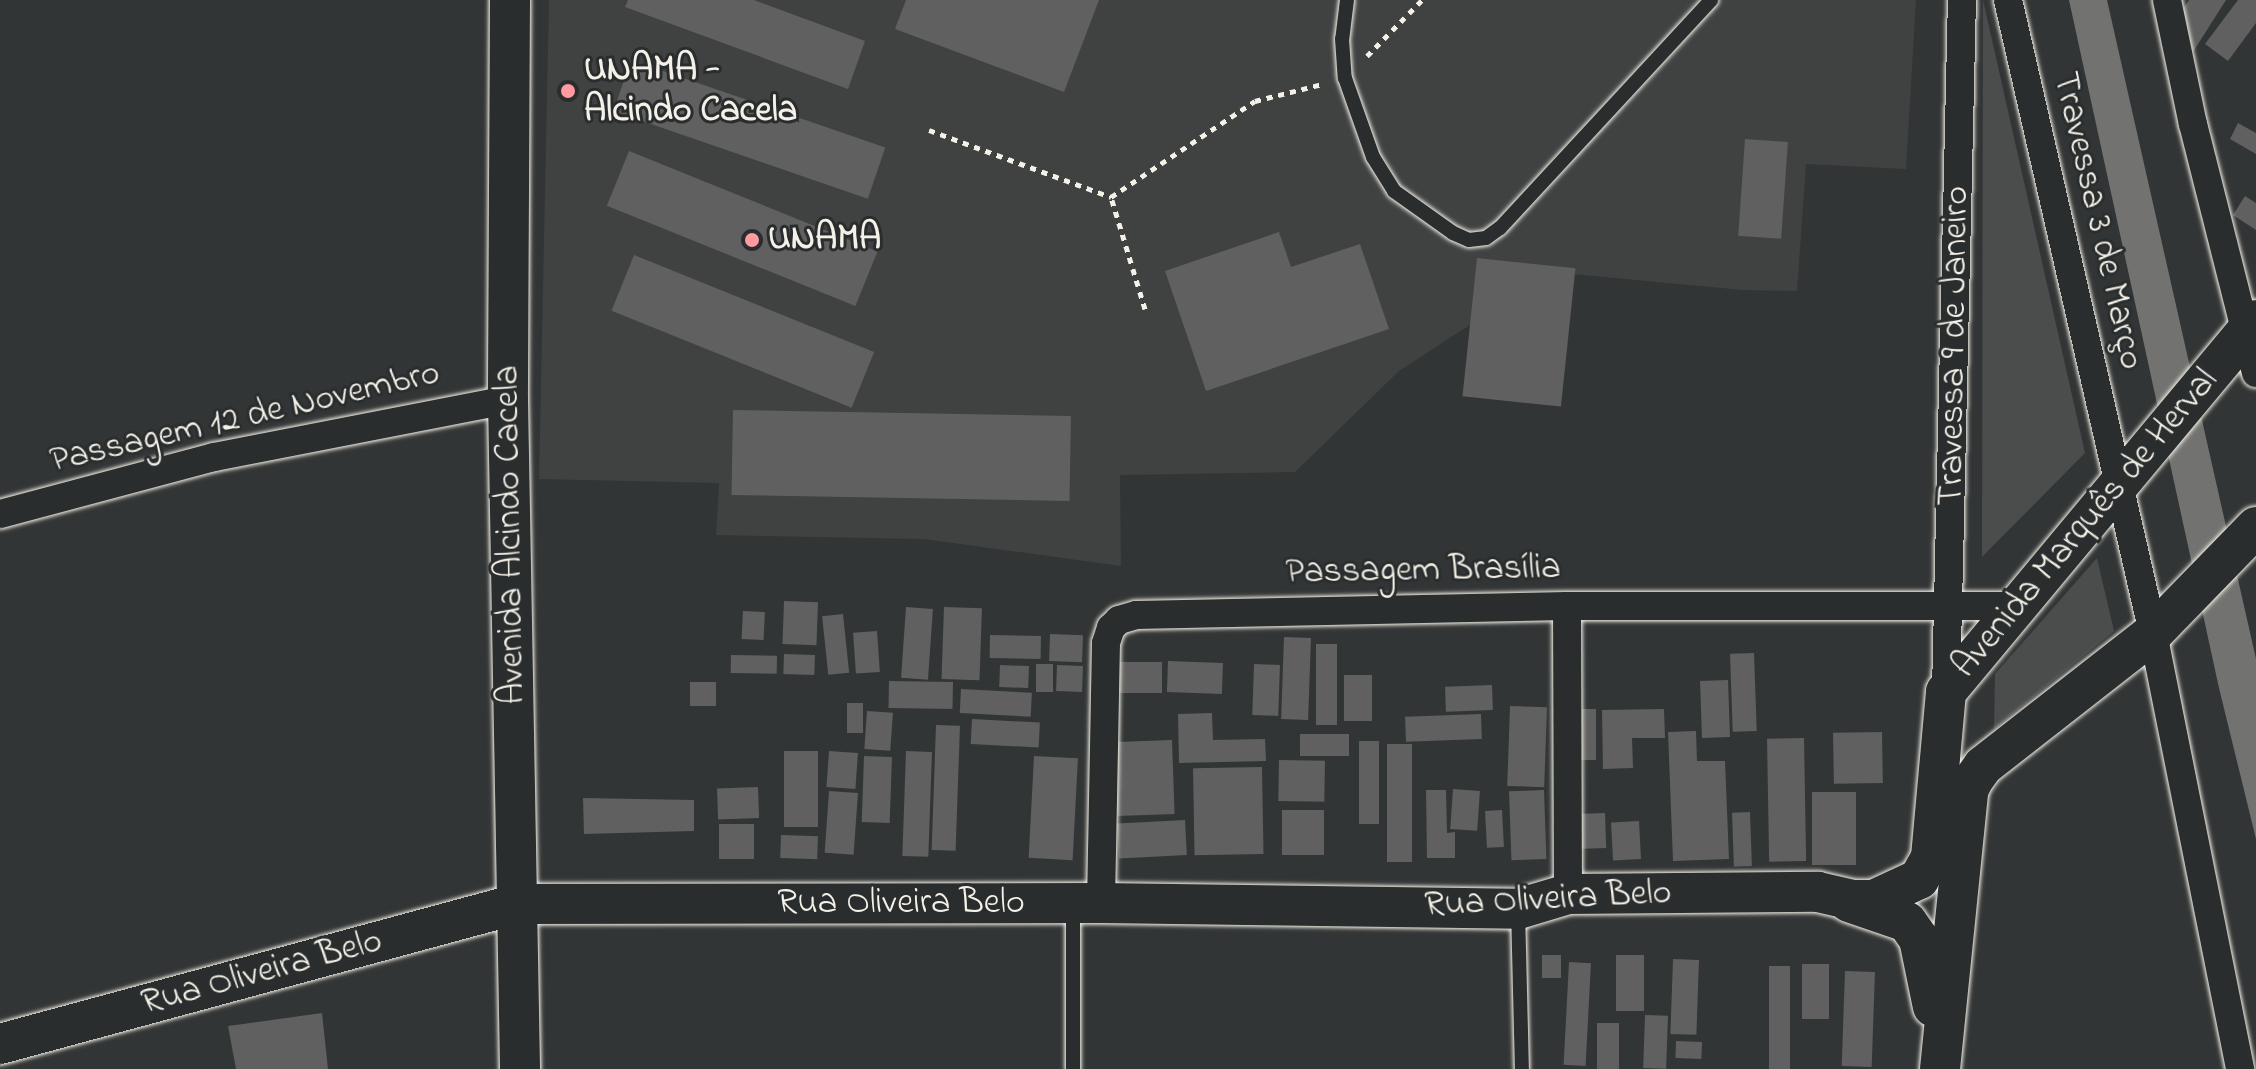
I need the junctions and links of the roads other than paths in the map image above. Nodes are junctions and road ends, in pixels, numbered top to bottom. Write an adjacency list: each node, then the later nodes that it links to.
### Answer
1 (510, 0): 8 (main road, Avenida Alcindo Cacela)
2 (1347, 0): 3 (lane)
3 (1711, 0)
4 (1962, 0): 12 (street, Travessa 9 de Janeiro)
5 (2008, 0): 9 (street, Travessa 3 de Março)
6 (2167, 0): 7 (street)
7 (2249, 342): 9 (main road, Avenida Marquês de Herval)
8 (508, 400): 10 (street, Passagem 12 de Novembro); 19 (main road, Avenida Alcindo Cacela)
9 (2121, 478): 14 (main road, Avenida Marquês de Herval); 15 (street, Travessa 3 de Março)
10 (0, 514)
11 (2256, 527): 15 (main road)
12 (1949, 605): 13 (street, Passagem Brasília); 14 (street, Passagem Brasília); 16 (street, Travessa 9 de Janeiro)
13 (1567, 606): 18 (street); 20 (street, Passagem Brasília)
14 (2017, 606): 16 (main road, Avenida Marquês de Herval)
15 (2155, 631): 23 (main road); 27 (street, Travessa 3 de Março)
16 (1946, 692): 17 (main road, Rua Oliveira Belo)
17 (1818, 892): 18 (main road, Rua Oliveira Belo); 23 (main road, Rua Oliveira Belo)
18 (1568, 894): 21 (main road, Rua Oliveira Belo)
19 (517, 904): 20 (main road, Rua Oliveira Belo); 22 (main road, Rua Oliveira Belo); 24 (main road, Avenida Alcindo Cacela)
20 (1087, 904): 21 (main road, Rua Oliveira Belo); 25 (lane)
21 (1518, 909): 26 (lane)
22 (0, 1044)
23 (1940, 1064)
24 (520, 1069)
25 (1073, 1069)
26 (1522, 1069)
27 (2240, 1069)

